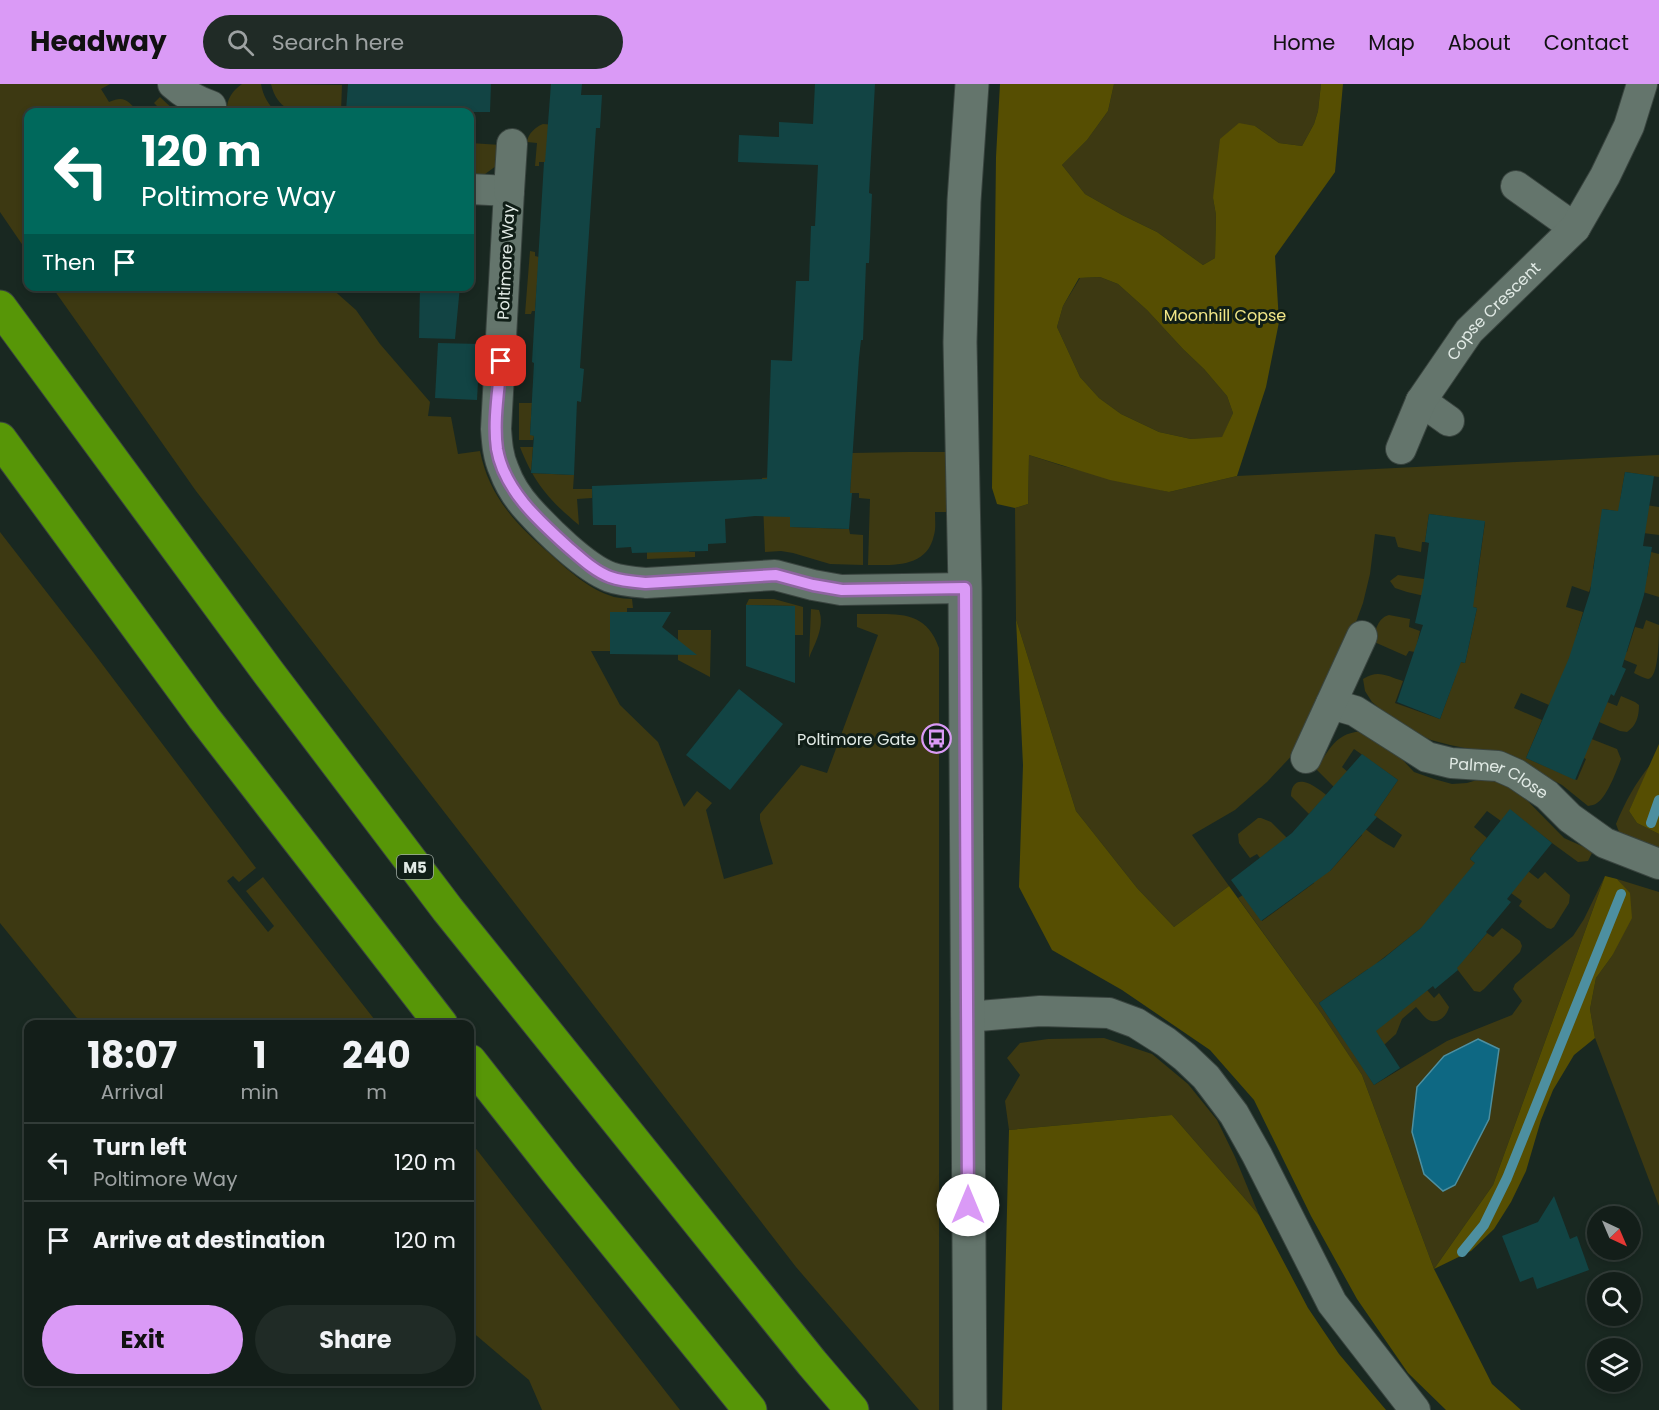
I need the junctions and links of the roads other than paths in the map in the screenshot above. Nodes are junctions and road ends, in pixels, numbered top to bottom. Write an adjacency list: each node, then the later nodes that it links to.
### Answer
1 (173, 84): 4 (street)
2 (972, 84): 15 (main road)
3 (1642, 84): 9 (street, Copse Crescent)
4 (216, 101)
5 (512, 144): 8 (street, Poltimore Way)
6 (1516, 186): 9 (street)
7 (474, 189): 8 (street, Poltimore Way)
8 (509, 191): 15 (street, Poltimore Way)
9 (1575, 228): 11 (street, Copse Crescent)
10 (0, 307): 25 (highway, M5)
11 (1421, 401): 12 (street); 14 (street, Copse Crescent)
12 (1449, 421)
13 (0, 439): 21 (highway)
14 (1401, 449)
15 (965, 588): 20 (main road)
16 (1362, 636): 17 (street)
17 (1331, 704): 18 (street); 19 (street, Palmer Close)
18 (1306, 759)
19 (1659, 864)
20 (967, 1017): 23 (main road); 26 (street)
21 (438, 1020)
22 (474, 1066): 24 (highway)
23 (970, 1401)
24 (750, 1410)
25 (852, 1410)
26 (1415, 1410)

